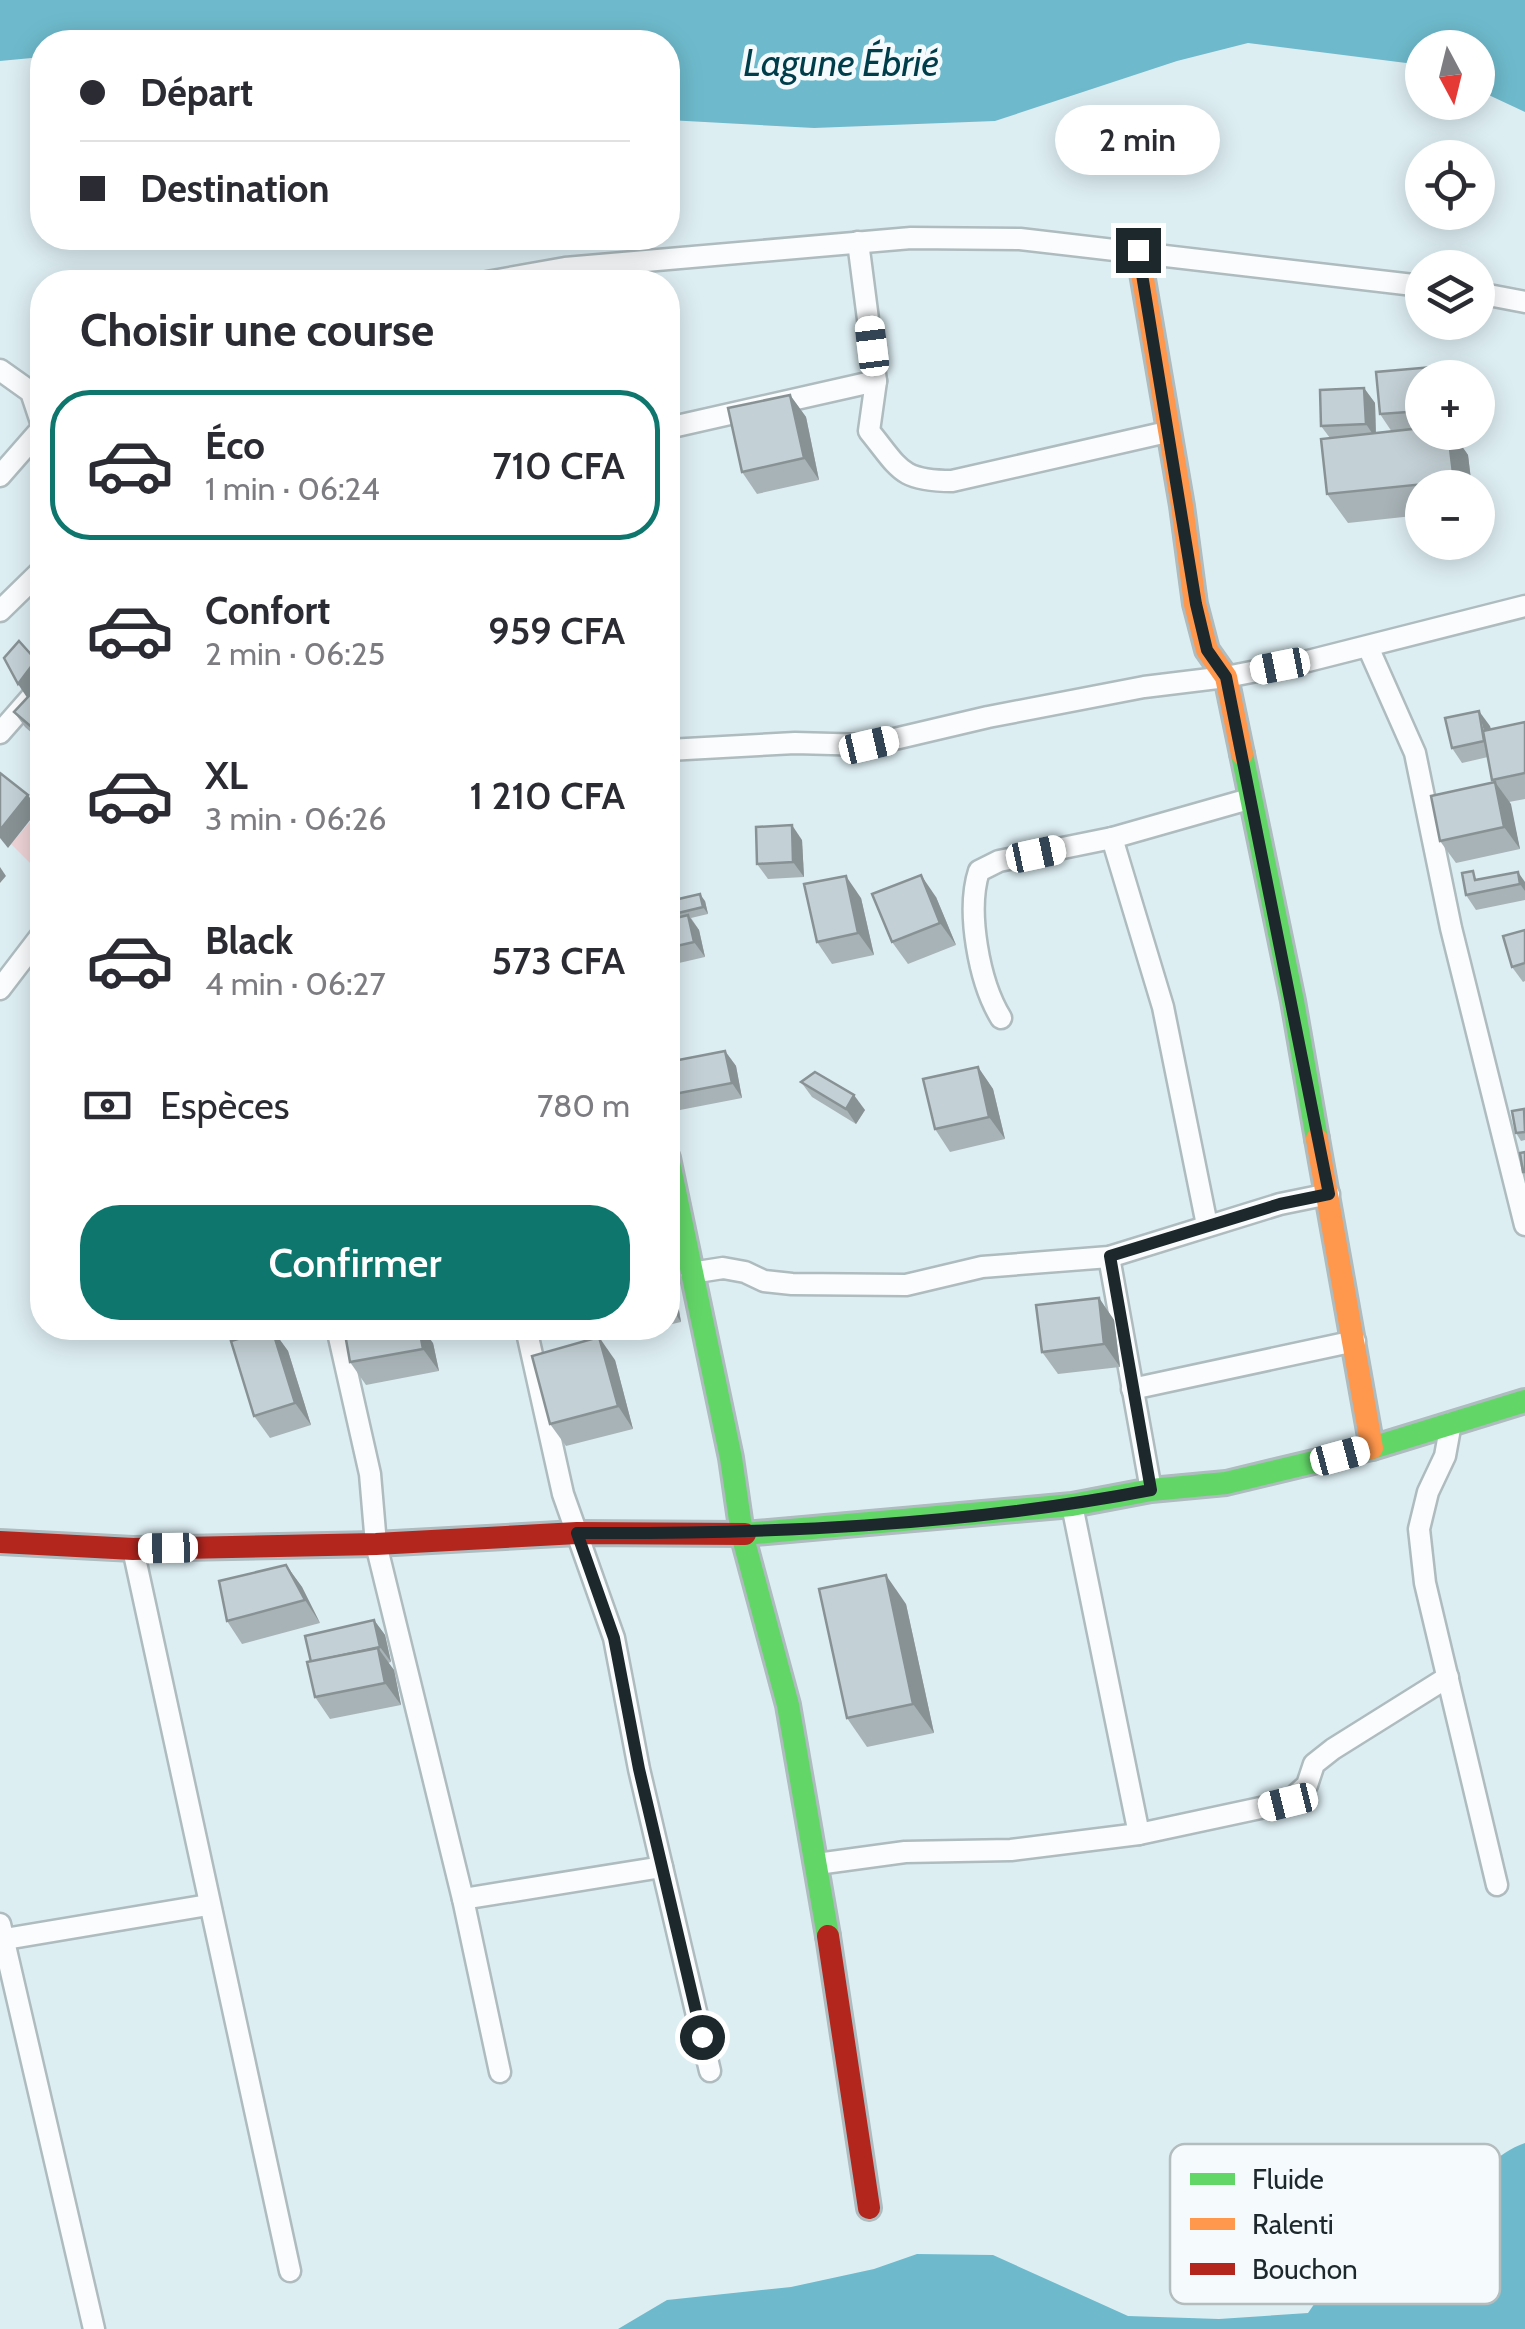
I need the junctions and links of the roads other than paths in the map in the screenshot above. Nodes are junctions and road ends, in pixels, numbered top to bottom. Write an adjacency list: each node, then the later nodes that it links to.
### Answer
1 (858, 242): 2 (street); 3 (street); 8 (street)
2 (1138, 250): 4 (street); 11 (street)
3 (554, 270)
4 (1405, 284)
5 (1495, 296): 6 (street)
6 (1525, 302)
7 (0, 370): 9 (street)
8 (876, 381): 10 (street); 11 (street)
9 (30, 387)
10 (680, 425)
11 (1167, 432): 18 (street)
12 (30, 441): 13 (street)
13 (0, 476)
14 (30, 582): 16 (street)
15 (1525, 606): 17 (street)
16 (0, 612)
17 (1368, 647): 18 (street); 29 (street)
18 (1226, 677): 21 (street); 22 (street)
19 (30, 699): 20 (street)
20 (0, 733)
21 (680, 749)
22 (1250, 798): 23 (street); 27 (street)
23 (1112, 838): 26 (street); 30 (street)
24 (30, 950): 25 (street)
25 (0, 989)
26 (1001, 1018)
27 (1329, 1194): 30 (street); 35 (street)
28 (680, 1217): 32 (street)
29 (1525, 1225)
30 (1207, 1226): 31 (street)
31 (1110, 1256): 32 (street); 36 (street)
32 (691, 1272): 43 (street)
33 (341, 1340): 45 (street)
34 (529, 1340): 42 (street)
35 (1355, 1342): 36 (street); 39 (street)
36 (1132, 1389): 40 (street)
37 (1525, 1400): 38 (street)
38 (1452, 1423): 39 (street); 47 (street)
39 (1372, 1448): 40 (street)
40 (1151, 1490): 41 (street)
41 (1072, 1505): 43 (street); 48 (street)
42 (577, 1533): 43 (street); 45 (street); 50 (street)
43 (742, 1534): 49 (street)
44 (0, 1542): 46 (street)
45 (376, 1544): 46 (street); 52 (street)
46 (133, 1549): 53 (street)
47 (1448, 1677): 48 (street); 51 (street)
48 (1139, 1834): 49 (street)
49 (817, 1864): 57 (street)
50 (662, 1867): 52 (street); 55 (street)
51 (1497, 1885)
52 (463, 1899): 56 (street)
53 (208, 1905): 54 (street); 58 (street)
54 (2, 1934): 59 (street)
55 (710, 2071)
56 (500, 2072)
57 (869, 2208)
58 (290, 2270)
59 (94, 2329)

